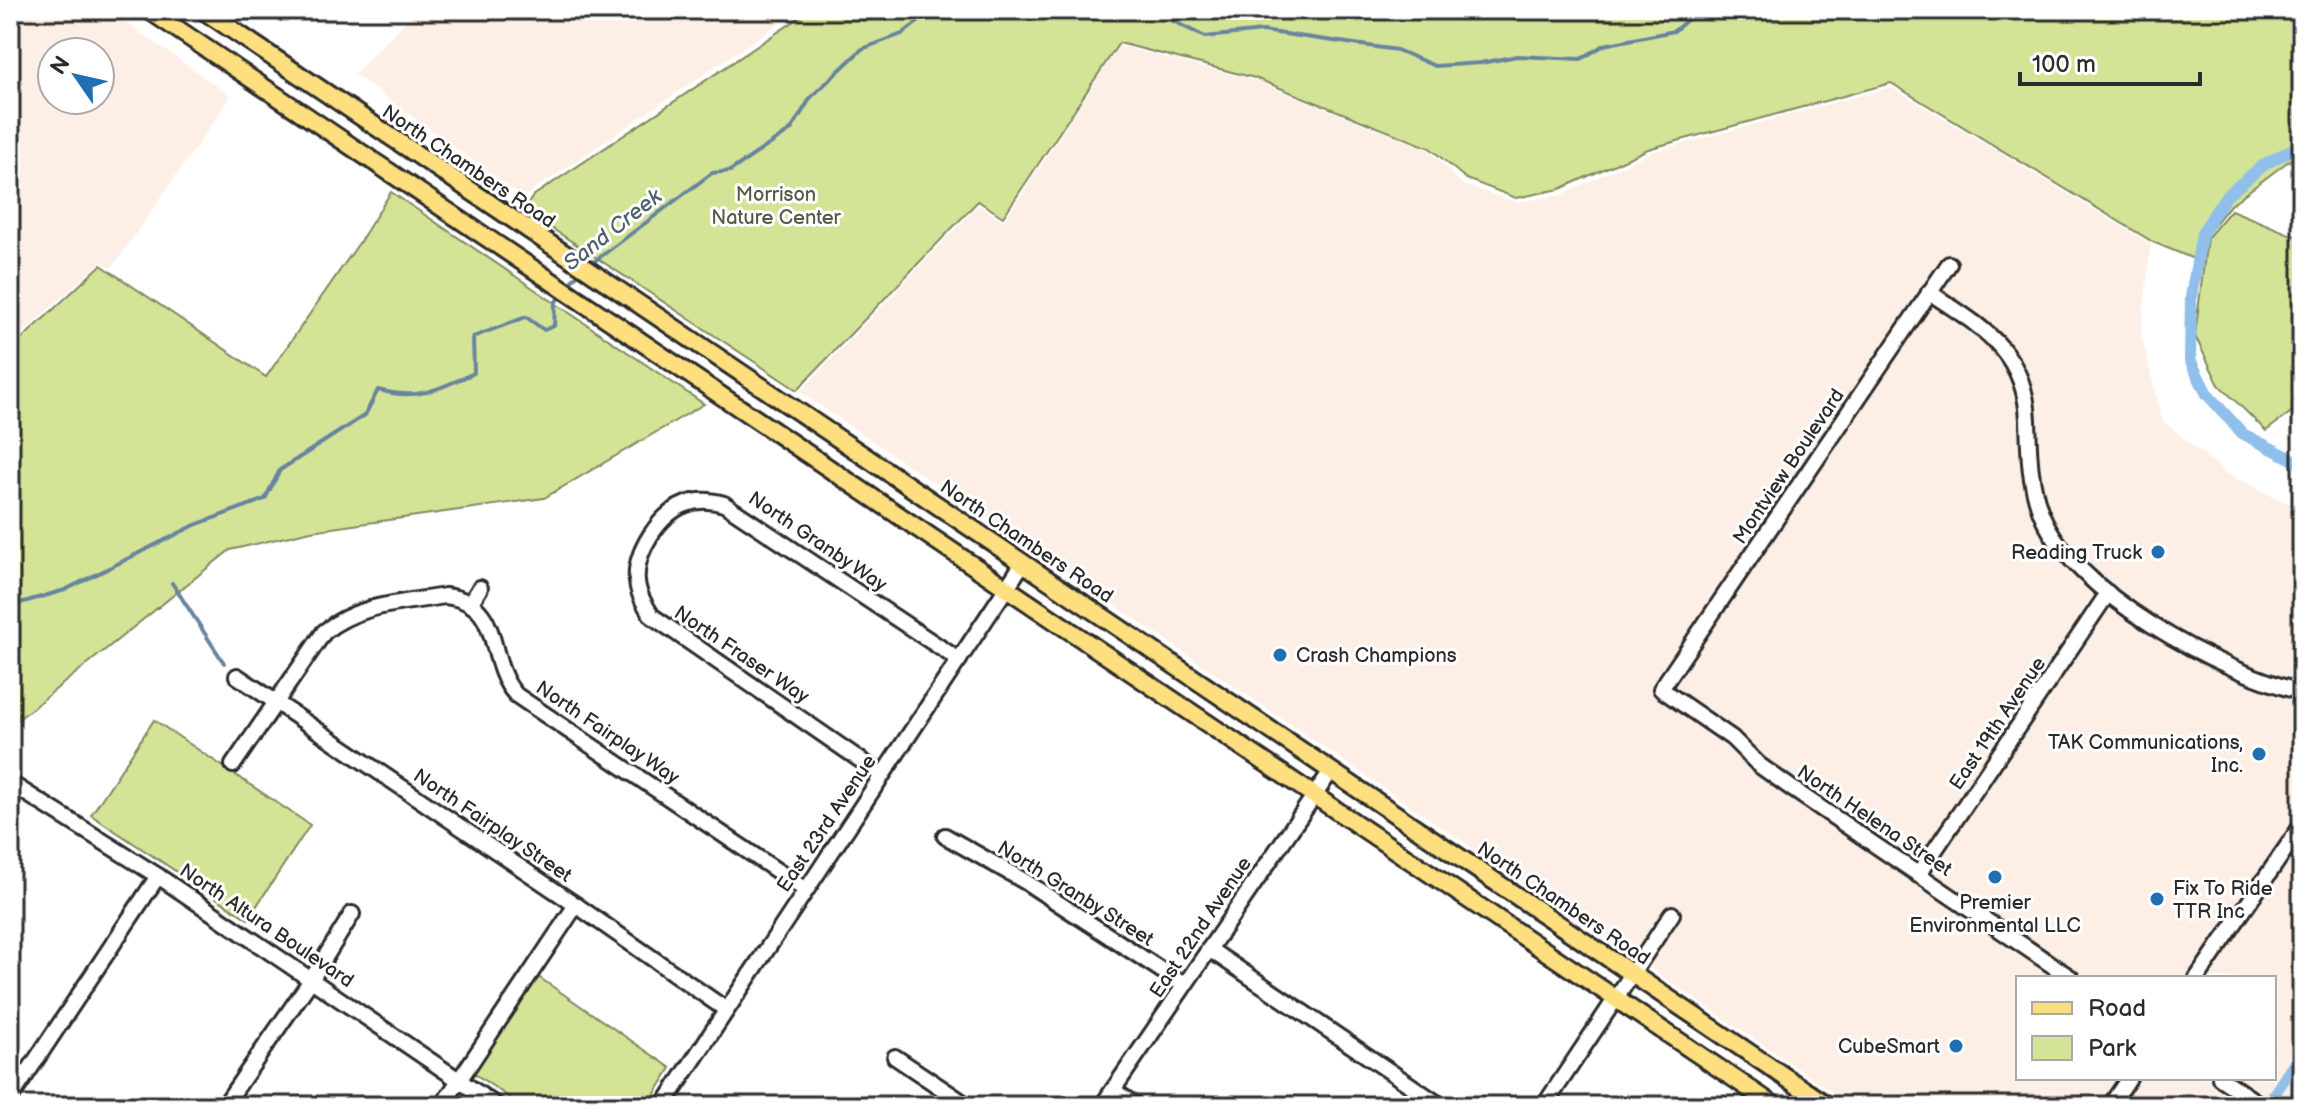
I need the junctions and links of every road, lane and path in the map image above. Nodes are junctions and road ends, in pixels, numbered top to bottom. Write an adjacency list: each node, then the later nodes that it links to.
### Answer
1 (149, 10): 4 (main road)
2 (203, 10): 3 (main road, North Chambers Road)
3 (438, 169): 4 (main road); 8 (main road, North Chambers Road)
4 (422, 193): 9 (main road)
5 (1949, 264): 6 (street, Montview Boulevard)
6 (1929, 292): 11 (street); 15 (street, Montview Boulevard)
7 (653, 534): 13 (street, North Granby Way); 20 (street, North Fraser Way)
8 (1023, 563): 9 (street, East 23rd Avenue); 19 (main road, North Chambers Road)
9 (1006, 587): 13 (street, East 23rd Avenue); 22 (main road)
10 (480, 588): 12 (street)
11 (2108, 593): 16 (street); 25 (street, East 19th Avenue)
12 (470, 604): 17 (street); 27 (street, North Fairplay Way)
13 (959, 660): 20 (street, East 23rd Avenue)
14 (237, 676): 17 (street, North Fairplay Street)
15 (1661, 689): 25 (street, North Helena Street)
16 (2302, 692)
17 (275, 702): 18 (street); 28 (street, North Fairplay Street)
18 (233, 765)
19 (1331, 771): 22 (street, East 22nd Avenue); 32 (main road, North Chambers Road)
20 (882, 775): 27 (street, East 23rd Avenue)
21 (10, 783): 26 (street, North Altura Boulevard)
22 (1314, 796): 31 (street, East 22nd Avenue); 37 (main road)
23 (2302, 825): 34 (street)
24 (945, 836): 36 (street, North Granby Street)
25 (1918, 875): 33 (street, North Helena Street)
26 (158, 876): 35 (street, North Altura Boulevard); 44 (street)
27 (804, 889): 38 (street, East 23rd Avenue)
28 (576, 905): 38 (street, North Fairplay Street); 40 (street)
29 (352, 914): 35 (street)
30 (1672, 914): 32 (street)
31 (1209, 949): 36 (street, East 22nd Avenue); 52 (street)
32 (1633, 974): 37 (street); 55 (main road, North Chambers Road)
33 (2068, 976)
34 (2198, 976)
35 (311, 980): 40 (street, North Altura Boulevard); 45 (street)
36 (1184, 985): 43 (street, East 22nd Avenue)
37 (1616, 999): 53 (street); 54 (main road)
38 (725, 1009): 48 (street, East 23rd Avenue)
39 (895, 1057): 49 (street)
40 (460, 1080): 46 (street); 47 (street, North Altura Boulevard)
41 (2128, 1080): 56 (street)
42 (2223, 1080): 57 (street)
43 (1113, 1090): 50 (street, East 22nd Avenue); 51 (street)
44 (10, 1099)
45 (224, 1106)
46 (442, 1106)
47 (497, 1106)
48 (663, 1106)
49 (968, 1106)
50 (1102, 1106)
51 (1136, 1106)
52 (1441, 1106)
53 (1544, 1106)
54 (1775, 1106)
55 (1828, 1106)
56 (2110, 1106)
57 (2262, 1106)

